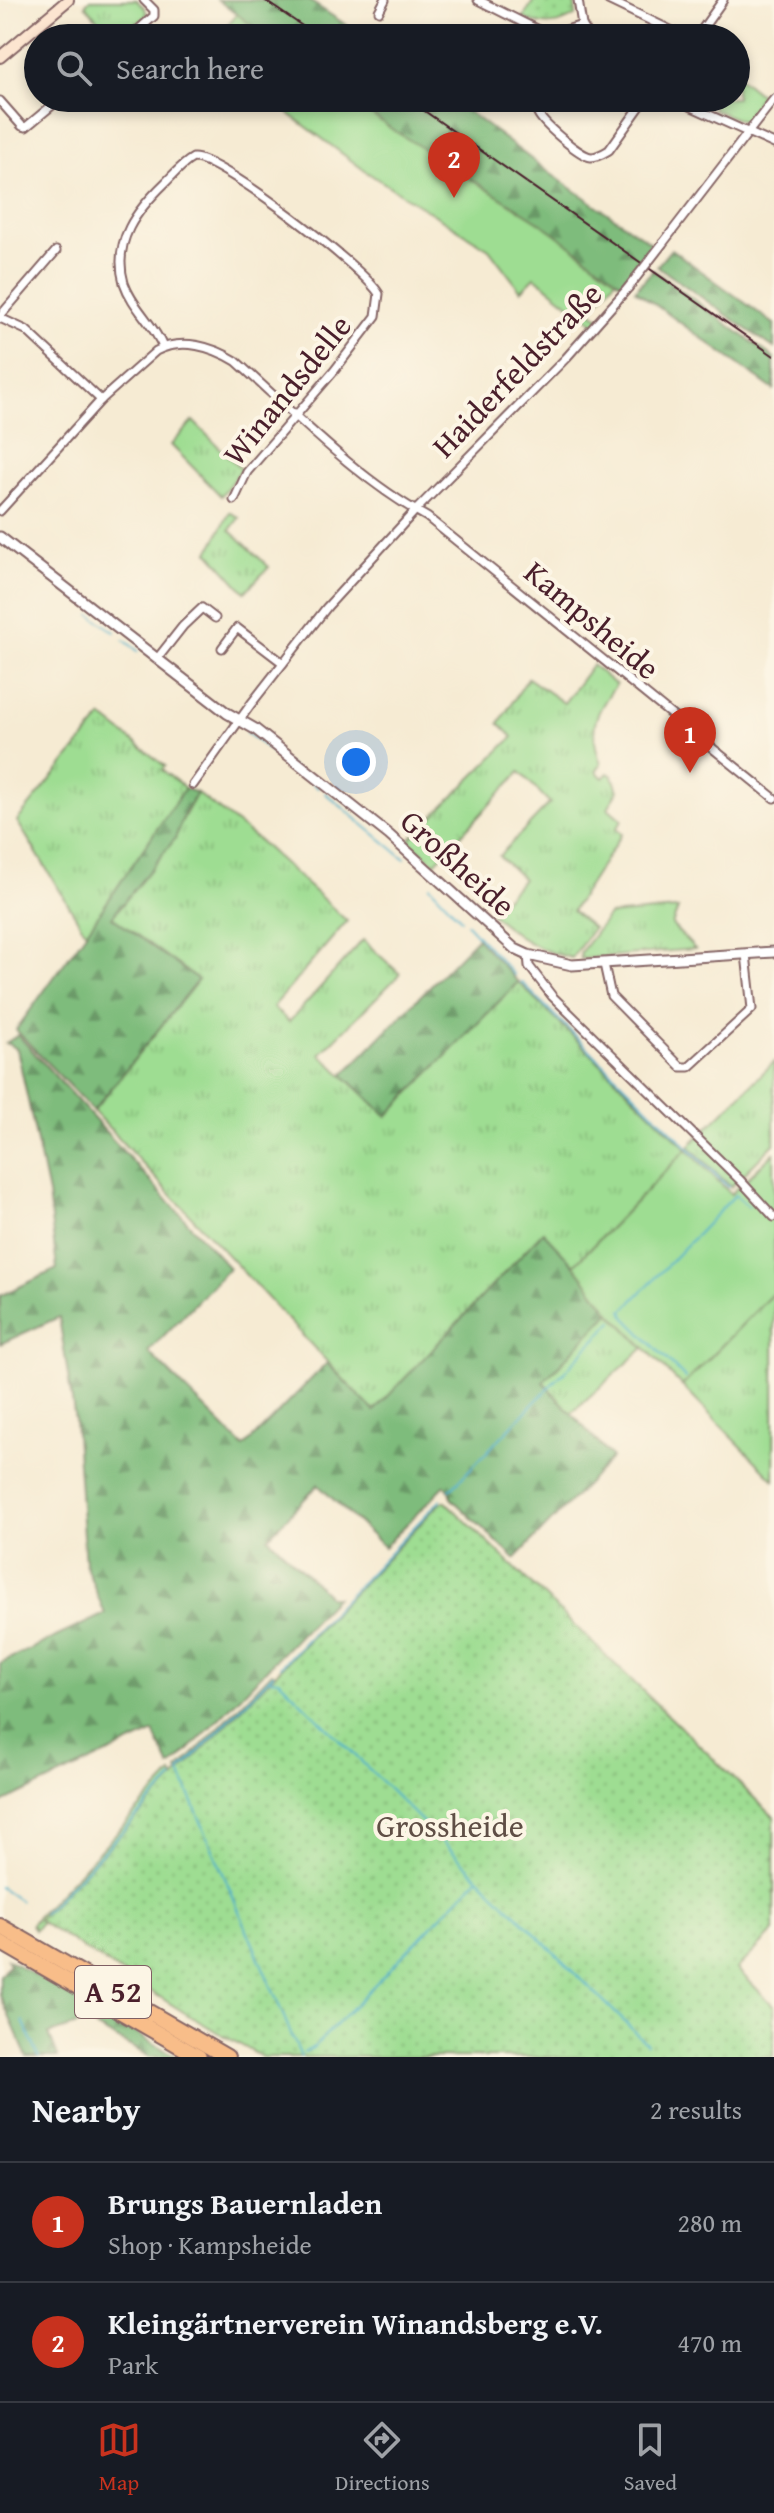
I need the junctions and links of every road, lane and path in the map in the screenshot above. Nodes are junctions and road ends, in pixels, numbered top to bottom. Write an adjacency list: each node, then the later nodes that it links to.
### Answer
1 (68, 0): 9 (main road)
2 (144, 0): 10 (street)
3 (385, 0): 8 (street)
4 (478, 0): 11 (street)
5 (578, 0): 12 (street)
6 (608, 0): 13 (street)
7 (723, 0): 14 (street)
8 (379, 11)
9 (39, 24)
10 (145, 24)
11 (526, 24)
12 (582, 24)
13 (658, 24)
14 (706, 24)
15 (24, 37): 16 (main road)
16 (0, 57)
17 (774, 99): 23 (street, Haiderfeldstraße)
18 (0, 101): 19 (street)
19 (44, 112)
20 (537, 112): 21 (street)
21 (636, 112)
22 (705, 112): 23 (street)
23 (749, 131): 24 (street); 32 (street, Haiderfeldstraße, bridge)
24 (774, 144)
25 (56, 251): 26 (street)
26 (0, 317): 28 (street)
27 (163, 347): 28 (street); 29 (street, Kampsheide); 29 (street, Winandsdelle)
28 (101, 400): 31 (street)
29 (295, 414): 30 (street, Winandsdelle); 32 (street, Kampsheide)
30 (234, 500)
31 (0, 511)
32 (415, 511): 37 (street, Haiderfeldstraße); 40 (street, Kampsheide)
33 (0, 537): 36 (street, Großheide)
34 (215, 618): 36 (street)
35 (222, 648): 37 (street)
36 (157, 659): 38 (street, Großheide)
37 (283, 663): 38 (street, Haiderfeldstraße)
38 (240, 720): 39 (street, Haiderfeldstraße); 43 (street, Großheide)
39 (193, 785)
40 (774, 798)
41 (774, 952): 42 (street, Großheide)
42 (746, 954): 44 (street, Großheide); 44 (street)
43 (528, 955): 44 (street, Großheide); 45 (street)
44 (604, 964)
45 (774, 1217)
46 (0, 1926): 49 (highway, A 52)
47 (0, 1942): 48 (highway, A 52)
48 (199, 2057)
49 (227, 2057)

